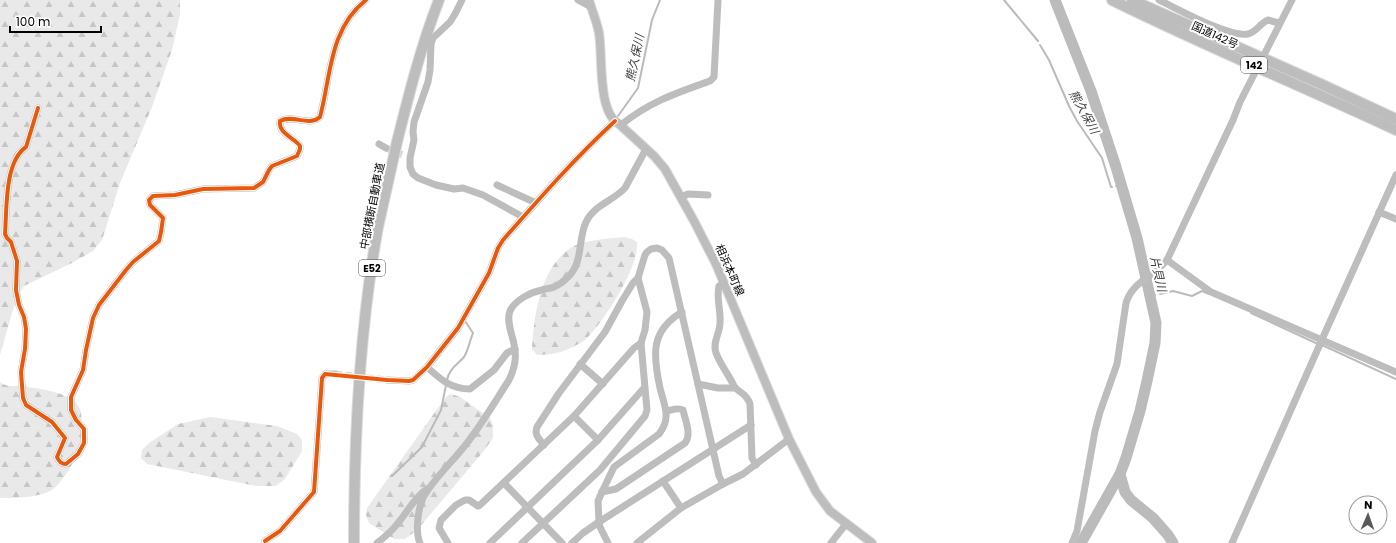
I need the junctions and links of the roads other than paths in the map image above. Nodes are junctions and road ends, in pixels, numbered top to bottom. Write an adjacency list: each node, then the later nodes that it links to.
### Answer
1 (366, 0): 13 (street)
2 (439, 0): 63 (highway, 中部横断自動車道 / E52)
3 (462, 0): 26 (street)
4 (578, 0): 10 (street)
5 (718, 0): 15 (street)
6 (1112, 0): 12 (highway, 国道142号 / 142)
7 (1132, 0): 12 (highway, 国道142号 / 142)
8 (1292, 0): 11 (street)
9 (1162, 1): 11 (street)
10 (590, 4): 15 (main road, 相浜本町線)
11 (1279, 23): 12 (street)
12 (1260, 62): 14 (highway, 国道142号 / 142); 16 (highway, 国道142号 / 142); 28 (street)
13 (38, 108)
14 (1396, 119)
15 (618, 123): 19 (main road, 相浜本町線); 24 (street)
16 (1396, 130)
17 (379, 144): 18 (street)
18 (386, 148)
19 (646, 149): 23 (main road, 相浜本町線); 34 (street)
20 (1396, 175): 25 (street)
21 (497, 185): 24 (street)
22 (708, 194): 23 (street)
23 (681, 197): 30 (main road, 相浜本町線)
24 (536, 203): 26 (street)
25 (1379, 212): 27 (street); 32 (street)
26 (523, 217): 36 (street)
27 (1396, 219)
28 (1167, 260): 32 (street); 75 (street)
29 (638, 278): 31 (street); 33 (street); 35 (street)
30 (723, 283): 43 (street); 47 (main road, 相浜本町線)
31 (682, 312): 41 (street); 44 (street)
32 (1322, 340): 37 (street); 76 (street)
33 (641, 343): 40 (street); 42 (street)
34 (515, 349): 36 (street); 55 (street)
35 (580, 364): 40 (street); 49 (street)
36 (427, 367): 39 (street)
37 (1396, 372)
38 (335, 374): 62 (street)
39 (387, 380)
40 (604, 384): 45 (street)
41 (698, 384): 43 (street); 50 (street)
42 (644, 388): 48 (street); 60 (street)
43 (735, 388): 46 (street)
44 (667, 411): 56 (street); 56 (street)
45 (574, 416): 48 (street); 49 (street)
46 (751, 425): 50 (street); 51 (street)
47 (789, 439): 51 (street); 61 (main road, 相浜本町線)
48 (598, 440): 57 (street)
49 (544, 445): 53 (street)
50 (713, 448): 52 (street); 54 (street)
51 (756, 465): 54 (street)
52 (663, 481): 58 (street); 59 (street)
53 (504, 483): 57 (street); 66 (street)
54 (723, 484): 58 (street)
55 (432, 485): 64 (street); 65 (street)
56 (602, 492): 59 (street)
57 (528, 507): 60 (street); 67 (street)
58 (681, 508): 72 (street)
59 (599, 522): 70 (street); 71 (street)
60 (543, 523): 68 (street); 69 (street)
61 (846, 524): 73 (street); 74 (main road, 相浜本町線)
62 (265, 541)
63 (354, 543)
64 (377, 543)
65 (420, 543)
66 (448, 543)
67 (490, 543)
68 (522, 543)
69 (562, 543)
70 (572, 543)
71 (608, 543)
72 (637, 543)
73 (831, 543)
74 (872, 543)
75 (1072, 543)
76 (1232, 543)

